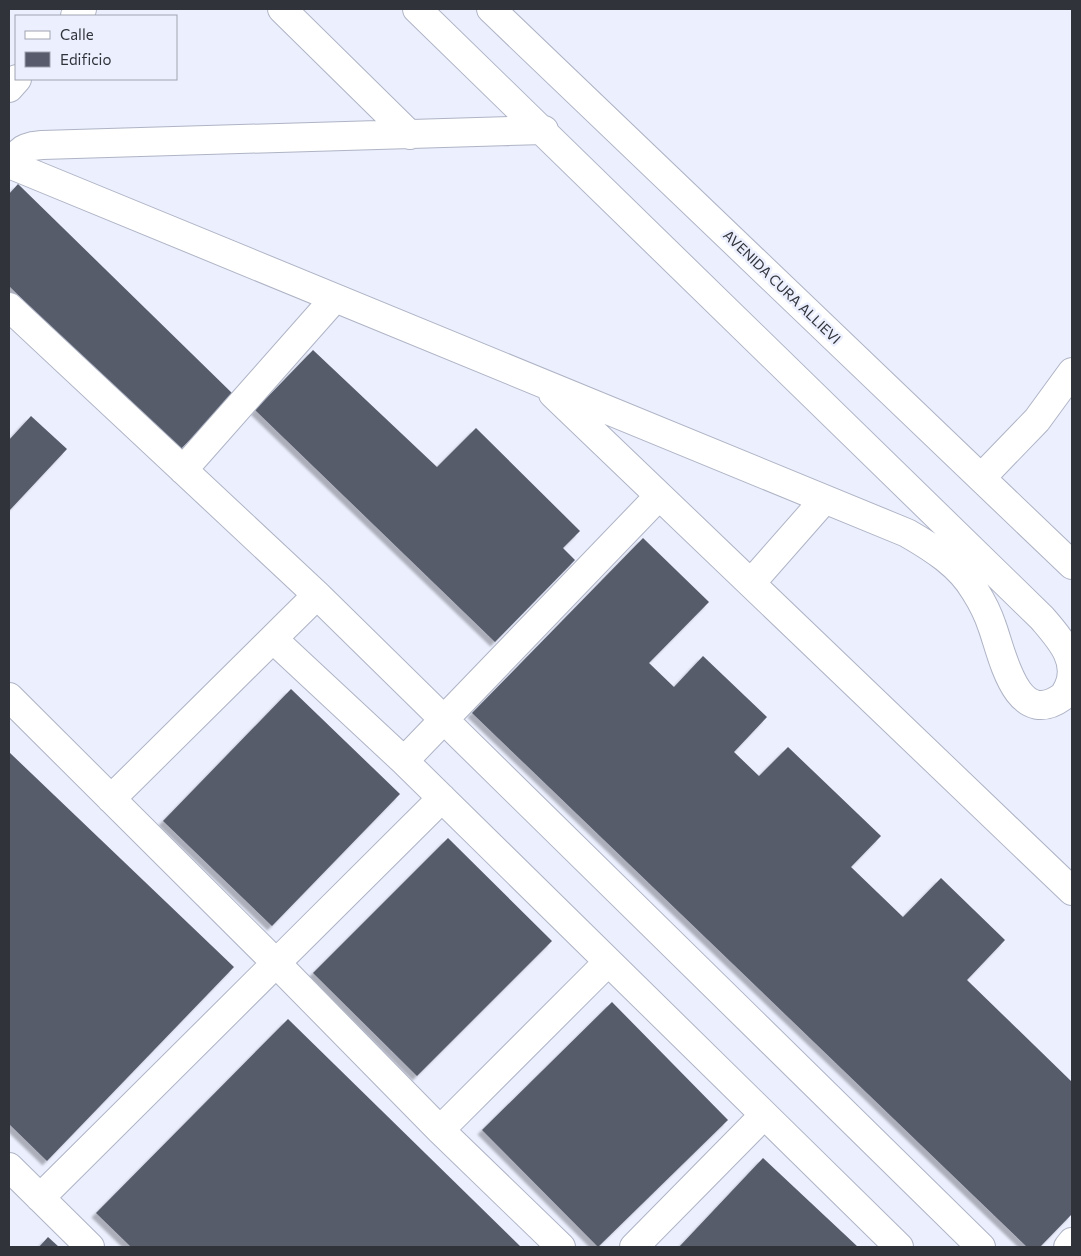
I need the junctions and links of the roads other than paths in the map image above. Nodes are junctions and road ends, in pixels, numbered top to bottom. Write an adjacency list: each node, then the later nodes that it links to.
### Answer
1 (282, 9): 5 (street)
2 (416, 9): 4 (street)
3 (491, 9): 12 (street, AVENIDA CURA ALLIEVI)
4 (544, 130): 5 (street); 14 (street)
5 (410, 135): 6 (street)
6 (10, 164): 7 (street)
7 (335, 298): 10 (street); 11 (street)
8 (9, 307): 11 (street)
9 (1072, 372): 12 (street)
10 (542, 383): 13 (street); 14 (street)
11 (183, 470): 17 (street)
12 (982, 477): 15 (street, AVENIDA CURA ALLIEVI)
13 (659, 496): 16 (street); 20 (street)
14 (824, 500): 16 (street)
15 (1072, 565)
16 (751, 583): 24 (street)
17 (317, 595): 18 (street); 20 (street)
18 (273, 639): 21 (street); 23 (street)
19 (9, 697): 23 (street)
20 (445, 721): 21 (street); 36 (street)
21 (404, 761): 22 (street)
22 (442, 798): 25 (street); 26 (street)
23 (111, 799): 26 (street)
24 (1072, 891)
25 (608, 962): 27 (street); 28 (street)
26 (276, 963): 28 (street); 30 (street)
27 (764, 1115): 34 (street); 35 (street)
28 (440, 1130): 33 (street)
29 (9, 1167): 30 (street)
30 (40, 1198): 32 (street)
31 (1072, 1242): 37 (street)
32 (90, 1247)
33 (561, 1247)
34 (634, 1247)
35 (898, 1247)
36 (981, 1247)
37 (1068, 1247)

